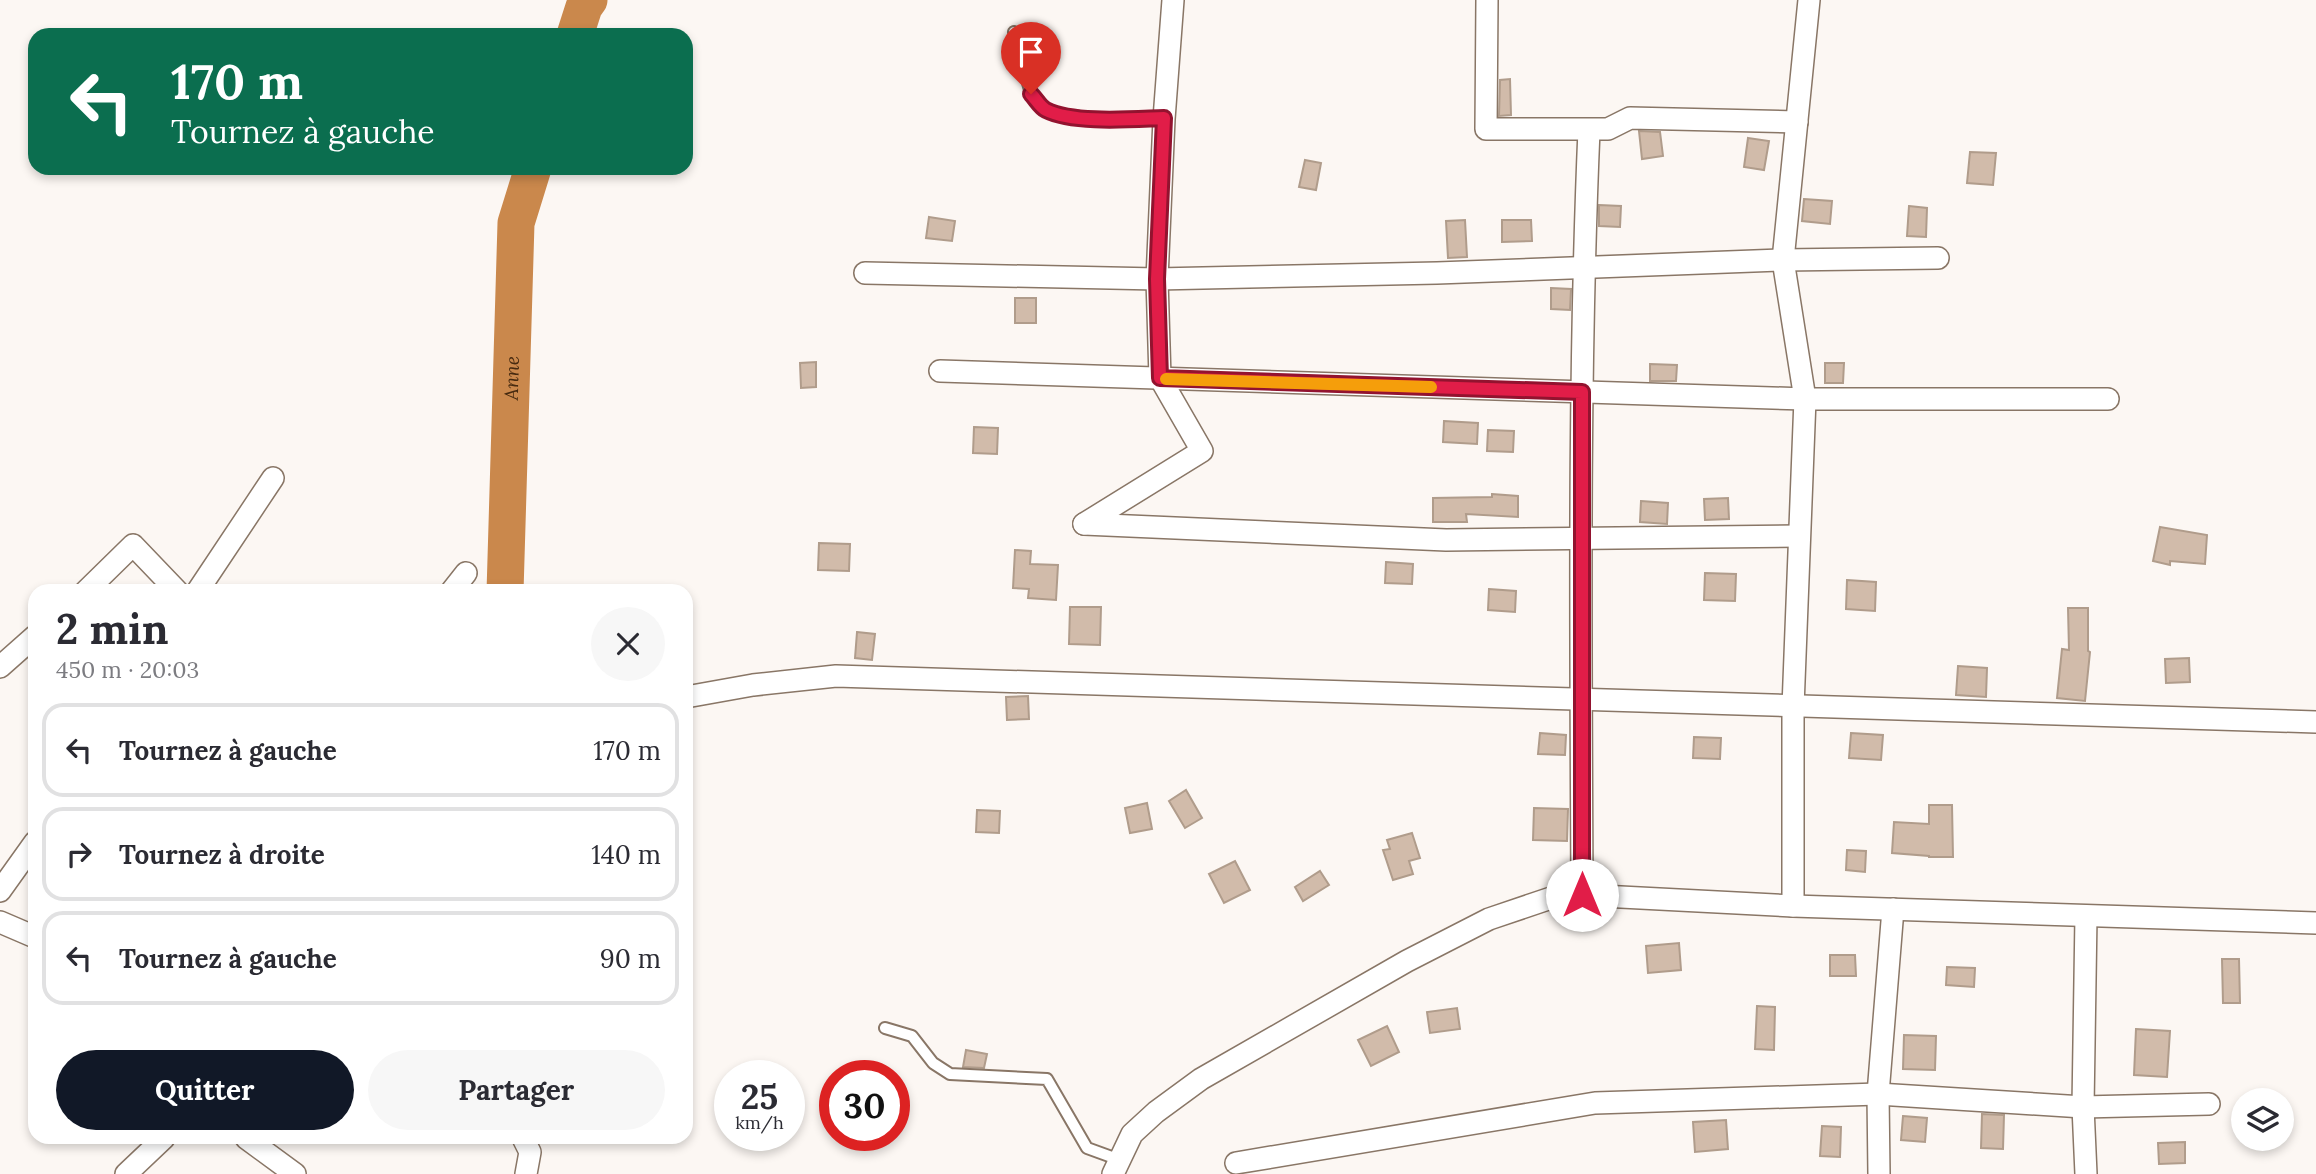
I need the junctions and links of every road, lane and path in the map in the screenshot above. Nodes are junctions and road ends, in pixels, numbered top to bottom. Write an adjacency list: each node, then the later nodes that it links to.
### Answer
1 (1173, 0): 5 (street)
2 (1487, 0): 7 (street)
3 (1809, 0): 6 (street)
4 (1013, 33): 5 (lane)
5 (1164, 118): 12 (street)
6 (1797, 122): 7 (street); 9 (street)
7 (1588, 130): 10 (street)
8 (1938, 258): 9 (street)
9 (1783, 260): 10 (street); 16 (street)
10 (1583, 268): 12 (street); 15 (street)
11 (865, 273): 12 (street)
12 (1157, 279): 14 (street)
13 (940, 371): 14 (street)
14 (1160, 378): 15 (street); 20 (street)
15 (1582, 392): 16 (street); 20 (street)
16 (1805, 399): 17 (street); 19 (street)
17 (2108, 400)
18 (273, 478): 24 (street)
19 (1799, 536): 20 (street); 30 (street)
20 (1581, 538): 29 (street)
21 (466, 573): 25 (street)
22 (93, 584): 23 (street)
23 (170, 584)
24 (202, 584)
25 (457, 584)
26 (28, 642): 27 (street)
27 (0, 667)
28 (693, 696): 29 (street)
29 (1581, 700): 30 (street); 34 (street)
30 (1793, 707): 31 (street); 35 (street)
31 (2316, 722)
32 (28, 852): 33 (street)
33 (0, 891)
34 (1582, 895): 35 (street); 49 (street)
35 (1793, 906): 36 (street)
36 (1893, 909): 37 (street); 42 (street)
37 (2086, 916): 39 (street); 44 (street)
38 (0, 922): 40 (street)
39 (2316, 923)
40 (28, 934)
41 (886, 1027): 49 (lane)
42 (1878, 1094): 44 (street); 48 (street); 53 (street)
43 (2209, 1104): 44 (street)
44 (2083, 1107): 54 (street)
45 (158, 1144): 50 (street)
46 (254, 1144): 51 (street)
47 (526, 1144): 52 (street)
48 (1236, 1163)
49 (1117, 1167)
50 (126, 1174)
51 (295, 1174)
52 (526, 1174)
53 (1879, 1174)
54 (2086, 1174)

